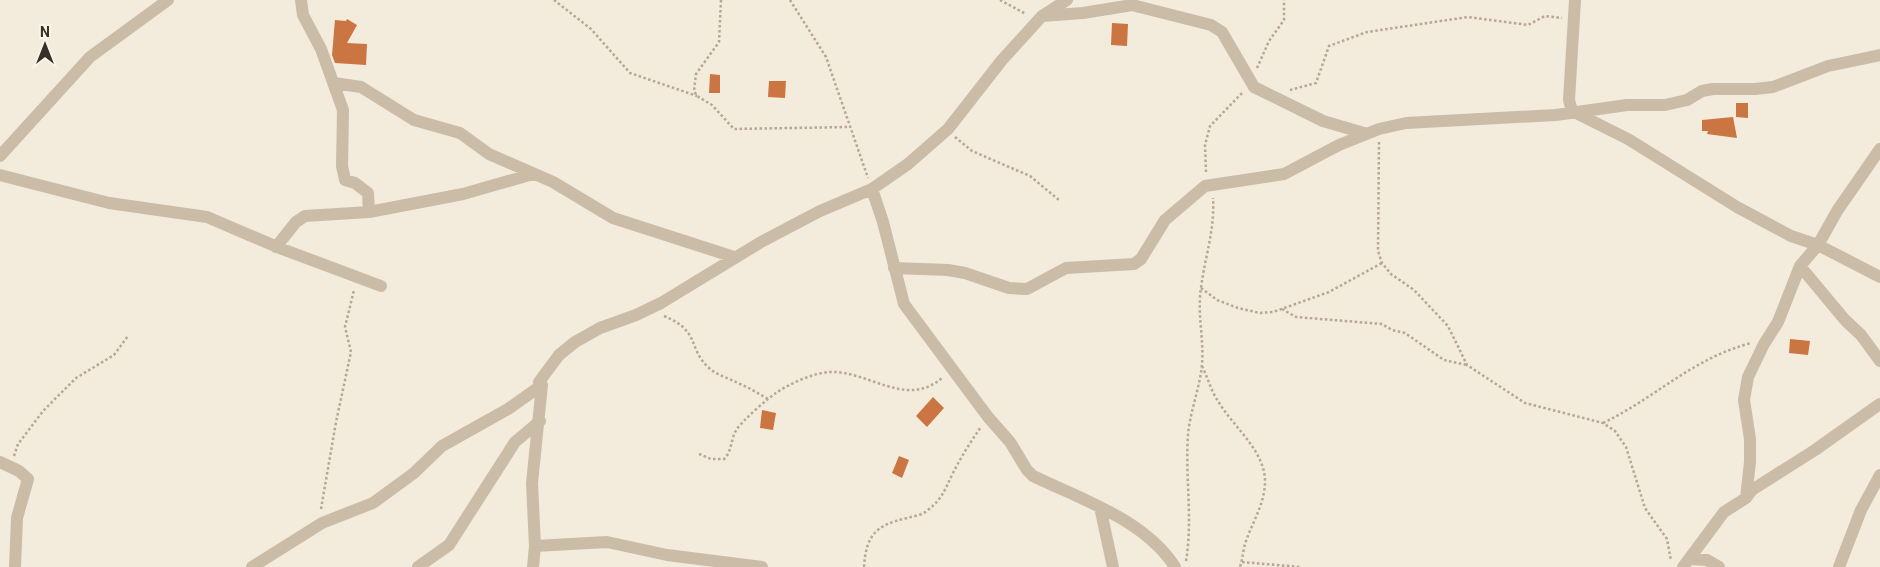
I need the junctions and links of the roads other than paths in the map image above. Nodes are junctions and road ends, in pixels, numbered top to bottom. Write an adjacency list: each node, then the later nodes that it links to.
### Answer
1 (168, 0): 12 (street)
2 (301, 0): 8 (street)
3 (1067, 0): 6 (street)
4 (1575, 0): 9 (street)
5 (1132, 2): 6 (street); 10 (street)
6 (1040, 18): 15 (street)
7 (1880, 55): 9 (street)
8 (334, 83): 14 (street); 16 (street)
9 (1572, 111): 10 (street); 17 (street)
10 (1364, 133): 21 (street)
11 (1880, 149): 17 (street)
12 (0, 156)
13 (0, 174): 18 (street)
14 (533, 174): 16 (street); 19 (street)
15 (872, 189): 19 (street); 21 (street)
16 (369, 212): 18 (street)
17 (1818, 245): 20 (street); 22 (street)
18 (276, 247): 23 (street)
19 (734, 257): 25 (street)
20 (1800, 266): 24 (street); 30 (street)
21 (894, 268): 31 (street)
22 (1880, 277)
23 (381, 286)
24 (1880, 361)
25 (542, 385): 27 (street); 35 (street)
26 (1880, 404): 30 (street)
27 (540, 421): 32 (street); 36 (street)
28 (5, 464): 34 (street)
29 (1880, 475): 42 (street)
30 (1746, 498): 33 (street)
31 (1100, 507): 39 (street); 40 (street)
32 (535, 546): 37 (street); 38 (street)
33 (1687, 563): 41 (street)
34 (15, 567)
35 (252, 567)
36 (418, 567)
37 (533, 567)
38 (762, 567)
39 (1113, 567)
40 (1175, 567)
41 (1719, 567)
42 (1839, 567)

